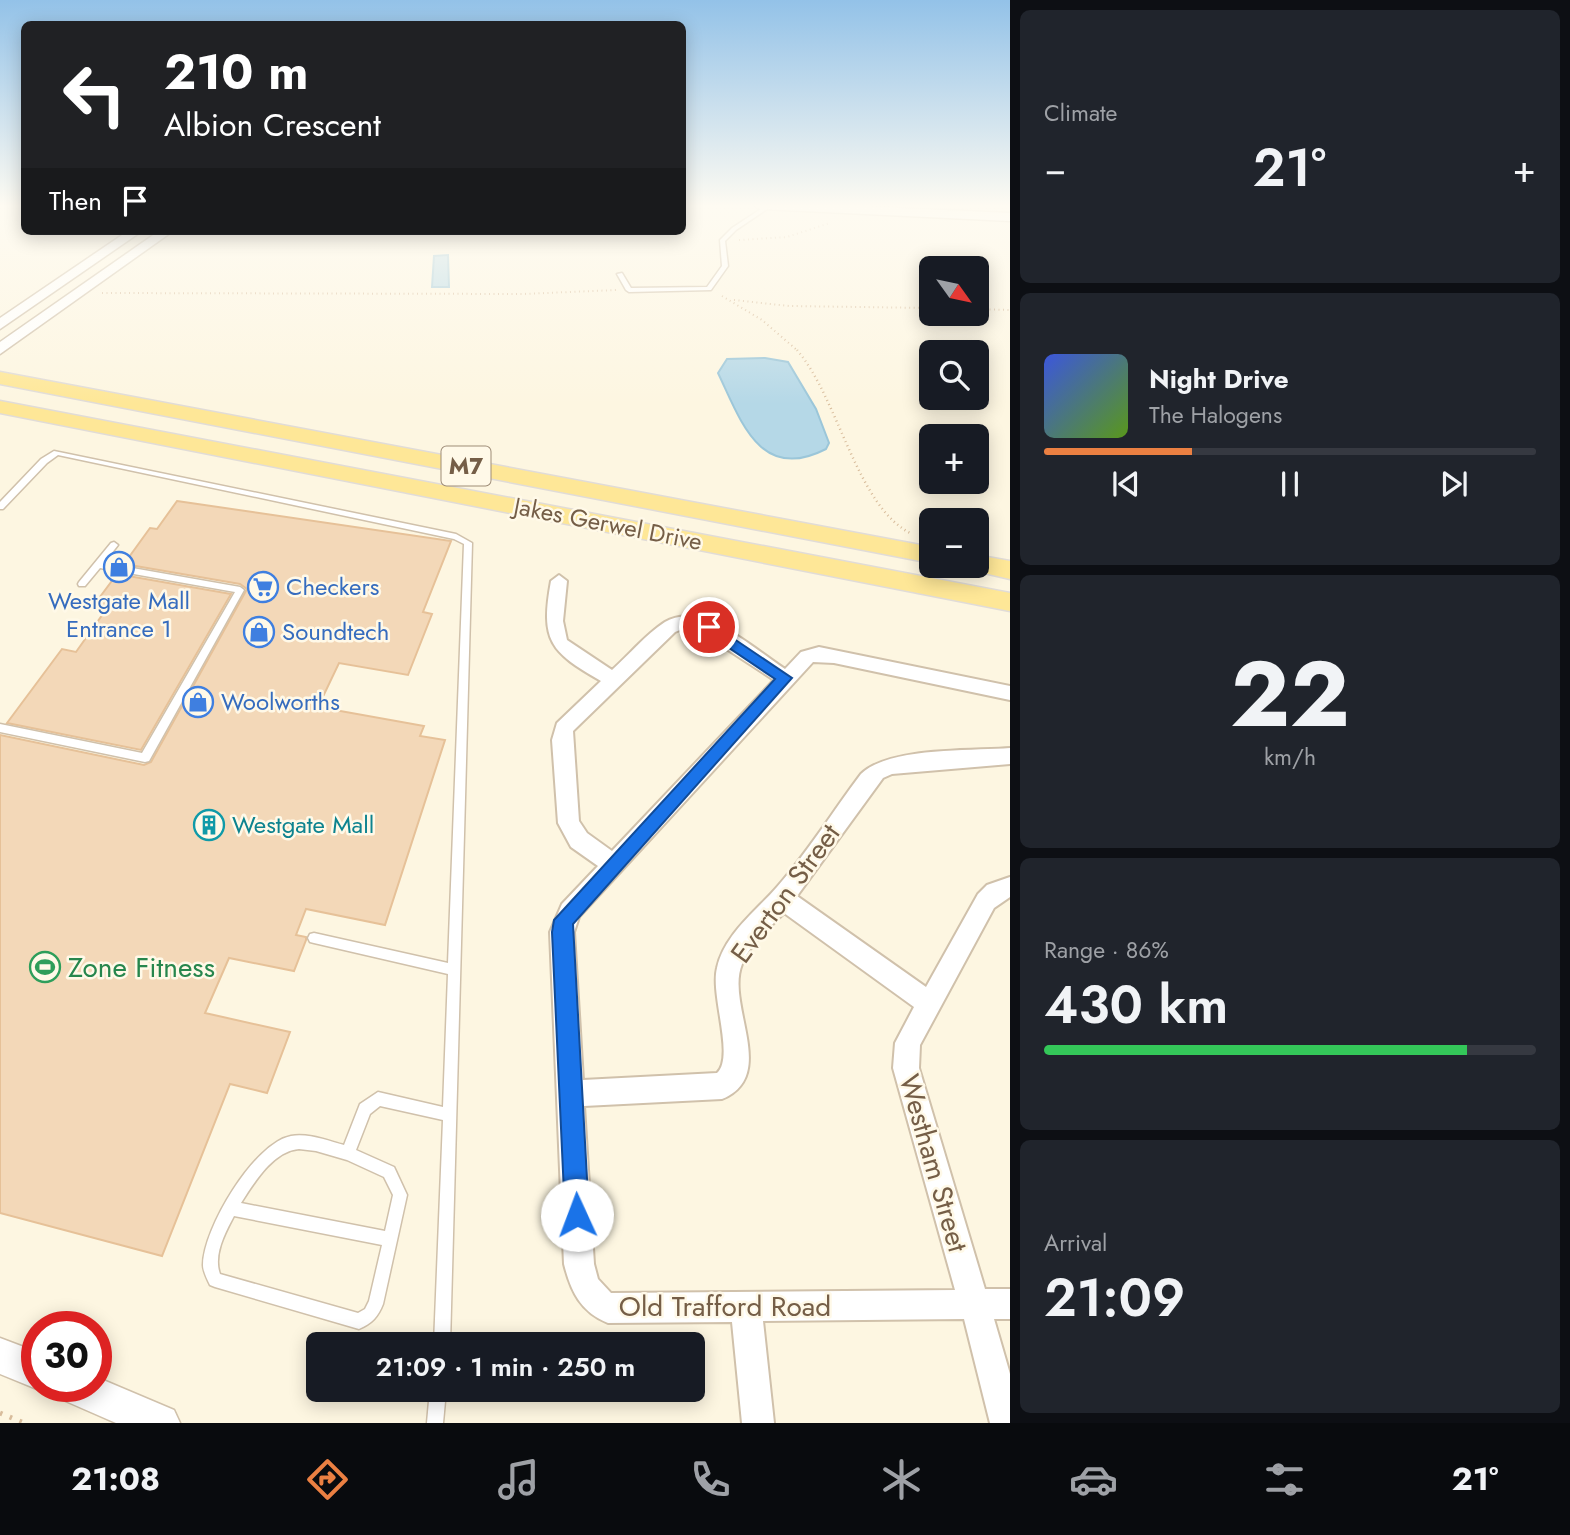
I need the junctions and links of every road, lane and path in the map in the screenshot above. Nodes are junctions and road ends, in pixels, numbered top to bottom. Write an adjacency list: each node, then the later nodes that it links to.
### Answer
1 (78, 271): 12 (street)
2 (109, 271): 7 (street)
3 (721, 271): 5 (lane)
4 (620, 274): 6 (lane)
5 (709, 289): 6 (lane); 8 (path)
6 (629, 290): 7 (path)
7 (78, 293): 13 (street)
8 (722, 296): 9 (path); 17 (path)
9 (919, 308)
10 (989, 309): 11 (path)
11 (1010, 310)
12 (0, 325)
13 (0, 349)
14 (0, 378): 19 (main road, Jakes Gerwel Drive / M7)
15 (0, 407): 25 (main road, Jakes Gerwel Drive / M7)
16 (0, 507): 35 (lane)
17 (915, 535)
18 (114, 545): 20 (lane)
19 (919, 553)
20 (100, 565): 24 (lane); 29 (lane)
21 (989, 566): 22 (main road)
22 (1010, 570)
23 (559, 580): 27 (street)
24 (82, 584)
25 (1010, 602)
26 (785, 678): 27 (street); 28 (street, Old Trafford Road); 31 (street, Old Trafford Road)
27 (614, 680): 31 (street)
28 (1010, 693)
29 (0, 728)
30 (1010, 756): 33 (street, Everton Street)
31 (614, 865): 37 (street, Old Trafford Road)
32 (1010, 887): 36 (street, Westham Street)
33 (781, 898): 36 (street); 37 (street, Everton Street)
34 (314, 938): 35 (lane)
35 (454, 970): 38 (lane)
36 (927, 1002): 42 (street, Westham Street)
37 (572, 1094): 44 (street, Old Trafford Road)
38 (448, 1115): 39 (lane); 45 (lane)
39 (348, 1153): 40 (lane); 41 (lane)
40 (229, 1209): 41 (lane); 41 (lane)
41 (390, 1240)
42 (974, 1304): 43 (street, Old Trafford Road); 44 (street, Old Trafford Road); 55 (street, Westham Street)
43 (1010, 1304)
44 (746, 1306): 54 (street)
45 (442, 1332)
46 (0, 1356): 47 (street)
47 (21, 1365)
48 (112, 1402): 52 (street)
49 (437, 1402): 53 (lane)
50 (0, 1413): 51 (path)
51 (24, 1423)
52 (161, 1423)
53 (435, 1423)
54 (758, 1423)
55 (1006, 1423)

